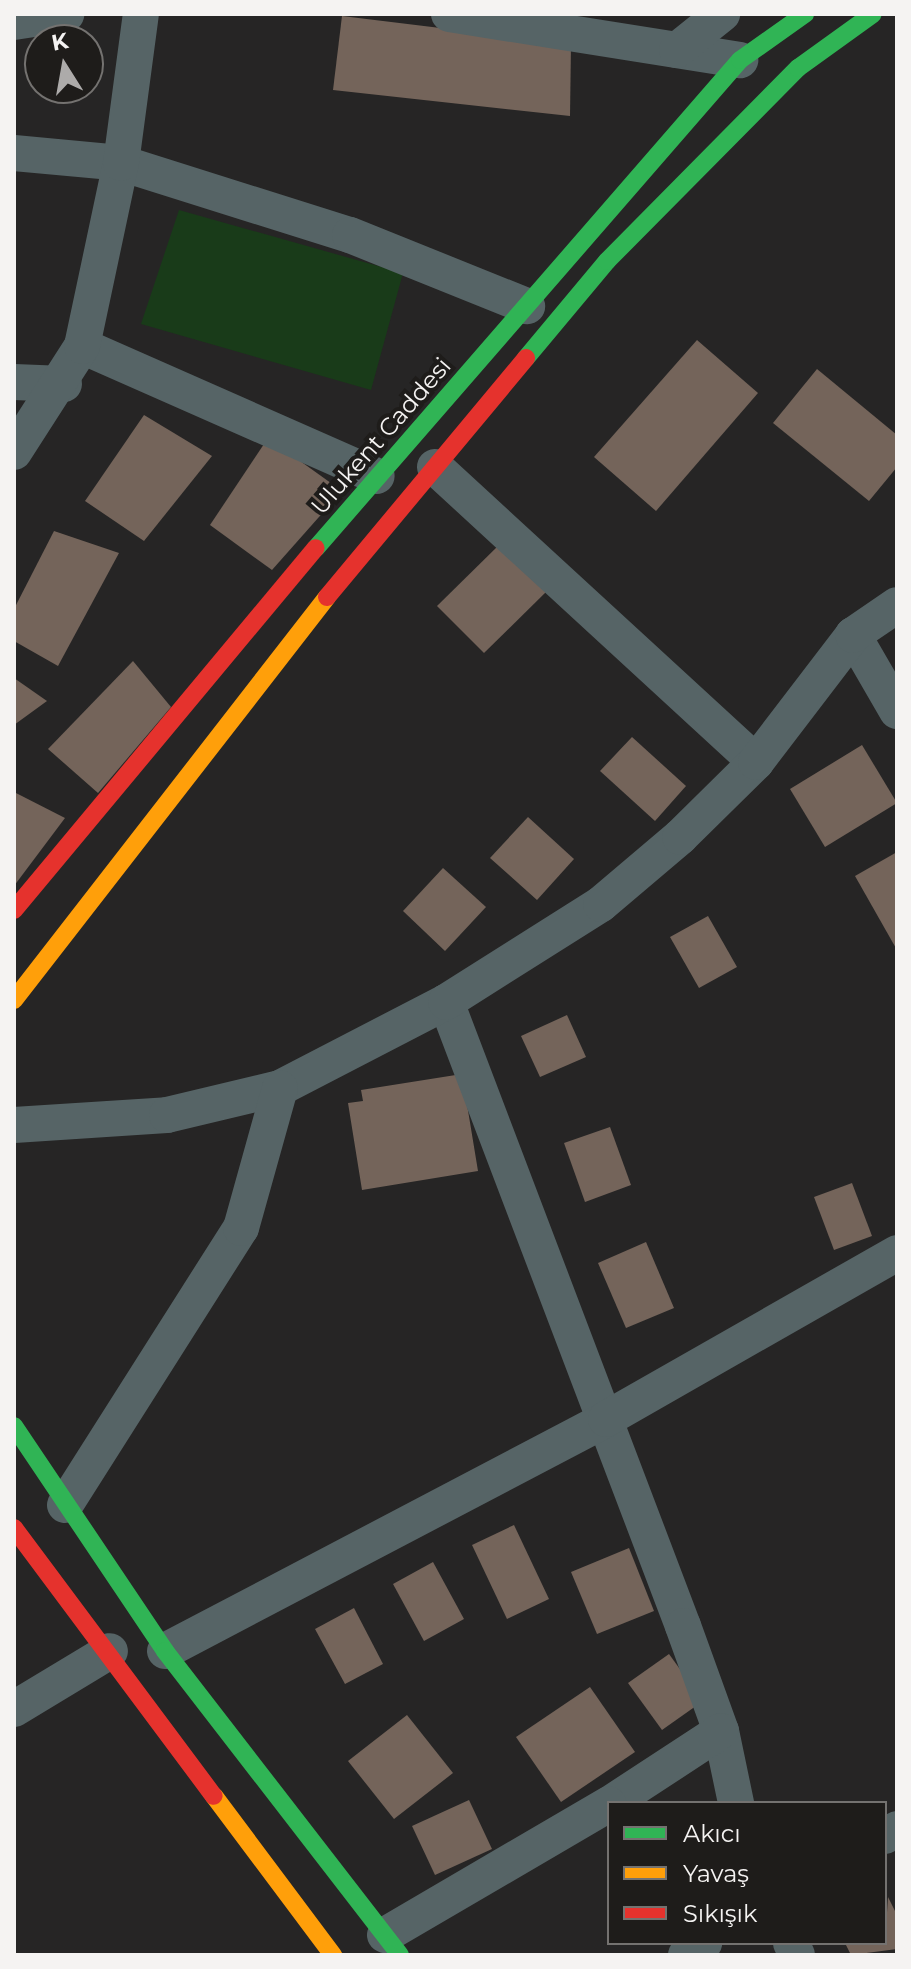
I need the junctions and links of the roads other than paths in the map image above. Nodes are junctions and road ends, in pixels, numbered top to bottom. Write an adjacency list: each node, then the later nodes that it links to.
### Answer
1 (66, 14): 7 (street)
2 (449, 14): 8 (street)
3 (722, 14): 8 (street)
4 (805, 14): 9 (street, Ulukent Caddesi)
5 (873, 14): 17 (street)
6 (134, 15): 11 (street)
7 (14, 22)
8 (677, 50): 9 (street)
9 (740, 60): 12 (street, Ulukent Caddesi)
10 (14, 153): 11 (street)
11 (121, 163): 12 (street); 13 (street)
12 (527, 306): 18 (street, Ulukent Caddesi)
13 (82, 346): 15 (street); 18 (street)
14 (14, 382): 15 (street)
15 (64, 384): 16 (street)
16 (14, 452)
17 (435, 467): 22 (street); 24 (street)
18 (377, 476): 23 (street, Ulukent Caddesi)
19 (897, 605): 20 (street)
20 (853, 635): 21 (street); 22 (street)
21 (897, 711)
22 (756, 762): 25 (street)
23 (14, 910)
24 (14, 1000)
25 (446, 1002): 26 (street); 29 (street)
26 (280, 1088): 27 (street); 31 (street)
27 (14, 1125)
28 (897, 1253): 29 (street)
29 (606, 1419): 34 (street); 36 (street)
30 (14, 1426): 31 (street)
31 (65, 1505): 34 (street)
32 (14, 1528): 33 (street)
33 (110, 1651): 35 (street); 41 (street)
34 (165, 1651): 40 (street)
35 (14, 1709)
36 (721, 1731): 37 (street); 38 (street)
37 (615, 1801)
38 (736, 1801)
39 (607, 1806): 40 (street)
40 (392, 1945)
41 (333, 1955)

